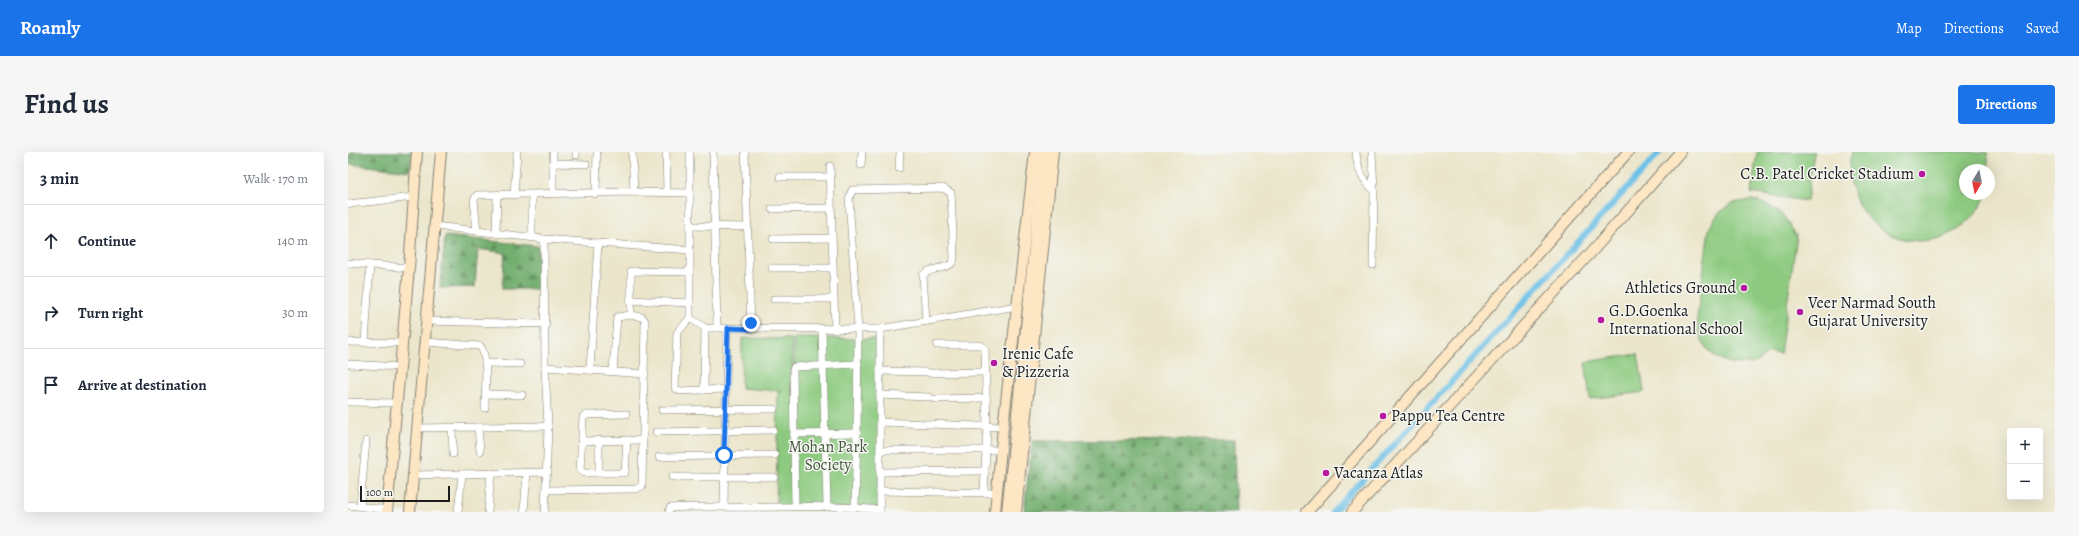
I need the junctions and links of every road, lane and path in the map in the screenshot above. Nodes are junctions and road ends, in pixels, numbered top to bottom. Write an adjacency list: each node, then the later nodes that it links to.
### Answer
1 (418, 152): 37 (street)
2 (441, 152): 41 (street)
3 (517, 152): 36 (street)
4 (553, 152): 21 (street)
5 (597, 152): 34 (street)
6 (632, 152): 29 (street)
7 (666, 152): 30 (street)
8 (690, 152): 31 (street)
9 (713, 152): 43 (street)
10 (745, 152): 44 (street)
11 (862, 152): 24 (street)
12 (900, 152): 25 (street)
13 (1035, 152): 64 (street)
14 (1038, 152): 167 (street)
15 (1044, 152): 168 (street)
16 (1053, 152): 169 (street)
17 (1356, 152): 28 (street)
18 (1372, 152): 28 (street)
19 (1628, 152): 170 (street)
20 (1680, 152): 171 (street)
21 (553, 163): 22 (street); 33 (street)
22 (586, 164)
23 (830, 166): 27 (street)
24 (861, 166)
25 (899, 168)
26 (780, 177): 27 (street)
27 (831, 177): 39 (street)
28 (1374, 190): 55 (street)
29 (634, 192): 30 (street); 34 (street)
30 (667, 192): 31 (street)
31 (690, 193): 42 (street)
32 (532, 194): 33 (street); 36 (street); 47 (street)
33 (553, 194): 34 (street)
34 (596, 194)
35 (497, 195): 36 (street); 45 (street); 46 (street)
36 (514, 195)
37 (414, 196): 38 (street); 56 (street)
38 (348, 204)
39 (831, 208): 40 (street); 48 (street)
40 (772, 209)
41 (435, 226): 45 (street); 67 (street)
42 (690, 226): 43 (street); 52 (street)
43 (715, 227): 44 (street); 71 (street)
44 (748, 227): 73 (street)
45 (477, 231): 46 (street)
46 (496, 233): 47 (street)
47 (532, 237): 49 (street)
48 (831, 238): 50 (street); 58 (street)
49 (544, 239): 51 (street); 69 (street)
50 (773, 239)
51 (598, 243): 52 (street); 90 (street)
52 (690, 250): 59 (street)
53 (348, 264): 54 (street)
54 (370, 265): 56 (street); 79 (street)
55 (1372, 265)
56 (409, 268): 81 (street)
57 (772, 268): 58 (street)
58 (832, 268): 61 (street)
59 (690, 272): 62 (street); 63 (street)
60 (774, 298): 61 (street)
61 (833, 298): 77 (street)
62 (630, 300): 63 (street); 65 (street)
63 (690, 303): 66 (street)
64 (1017, 306): 68 (street); 112 (street)
65 (631, 315): 91 (street); 94 (street)
66 (690, 318): 70 (street); 96 (street)
67 (426, 321): 69 (street); 80 (street)
68 (926, 321): 74 (street); 75 (street)
69 (546, 324): 89 (street)
70 (705, 328): 71 (street); 96 (street)
71 (717, 328): 72 (street)
72 (728, 328): 73 (street); 95 (street)
73 (751, 329): 76 (street)
74 (858, 329): 75 (street); 77 (street); 86 (street)
75 (880, 329): 92 (street)
76 (822, 330): 77 (street); 87 (street)
77 (835, 330)
78 (348, 342): 79 (street)
79 (365, 342): 81 (street)
80 (424, 342): 83 (street); 113 (street)
81 (403, 343): 88 (street)
82 (937, 345): 93 (street)
83 (485, 363): 85 (street); 97 (street)
84 (348, 364): 88 (street)
85 (520, 364)
86 (858, 364): 87 (street); 118 (street)
87 (823, 365): 119 (street); 120 (street)
88 (400, 367): 102 (street)
89 (545, 367): 90 (street); 109 (street)
90 (590, 370): 91 (street)
91 (614, 371): 94 (street)
92 (880, 371): 93 (street); 99 (street)
93 (985, 372): 100 (street)
94 (645, 374): 123 (street)
95 (726, 389): 96 (street); 105 (street)
96 (704, 390)
97 (485, 394): 98 (street); 103 (street)
98 (522, 395)
99 (880, 395): 100 (street); 108 (street)
100 (986, 398): 111 (street)
101 (348, 402): 102 (street)
102 (397, 403): 158 (street)
103 (485, 408)
104 (774, 408): 105 (street)
105 (726, 409): 106 (street); 115 (street)
106 (662, 410)
107 (626, 414): 125 (street)
108 (880, 422): 111 (street); 126 (street)
109 (548, 426): 110 (street); 136 (street)
110 (478, 427): 114 (street); 129 (street)
111 (987, 427): 112 (street); 127 (street)
112 (1003, 427): 128 (street)
113 (418, 428): 114 (street); 141 (street)
114 (452, 428): 130 (street)
115 (725, 430): 116 (street); 117 (street); 131 (street)
116 (773, 430)
117 (656, 432)
118 (857, 433): 120 (street); 154 (street)
119 (794, 434): 120 (street); 150 (street)
120 (826, 435): 151 (street)
121 (599, 440): 122 (street); 125 (street); 139 (street)
122 (627, 440): 123 (street); 139 (street)
123 (643, 440): 145 (street)
124 (366, 441): 152 (street)
125 (581, 441): 139 (street)
126 (880, 450): 127 (street); 137 (street)
127 (986, 450): 128 (street); 134 (street)
128 (1001, 450): 148 (street)
129 (480, 452)
130 (453, 454)
131 (724, 455): 132 (street); 133 (street); 142 (street)
132 (775, 455)
133 (659, 457)
134 (985, 471): 137 (street); 147 (street)
135 (527, 472): 136 (street); 138 (street); 163 (street)
136 (548, 472): 145 (street)
137 (880, 472): 146 (street)
138 (491, 473): 140 (street); 162 (street)
139 (599, 473)
140 (462, 474): 141 (street); 161 (street)
141 (414, 476): 160 (street)
142 (724, 476): 143 (street); 144 (street); 153 (street)
143 (672, 477)
144 (774, 477)
145 (546, 490): 164 (street)
146 (880, 492): 147 (street); 159 (street)
147 (984, 493): 148 (street)
148 (996, 493): 166 (street)
149 (348, 505): 152 (street)
150 (795, 505): 151 (street); 157 (street)
151 (828, 505): 154 (street)
152 (360, 506): 158 (street)
153 (724, 506): 155 (street); 156 (street)
154 (855, 507): 159 (street)
155 (705, 509): 165 (street)
156 (742, 509): 157 (street)
157 (776, 510)
158 (388, 511)
159 (880, 511)
160 (410, 512)
161 (458, 512)
162 (488, 512)
163 (524, 512)
164 (545, 512)
165 (669, 512)
166 (995, 512)
167 (1000, 512)
168 (1006, 512)
169 (1016, 512)
170 (1307, 512)
171 (1352, 512)

